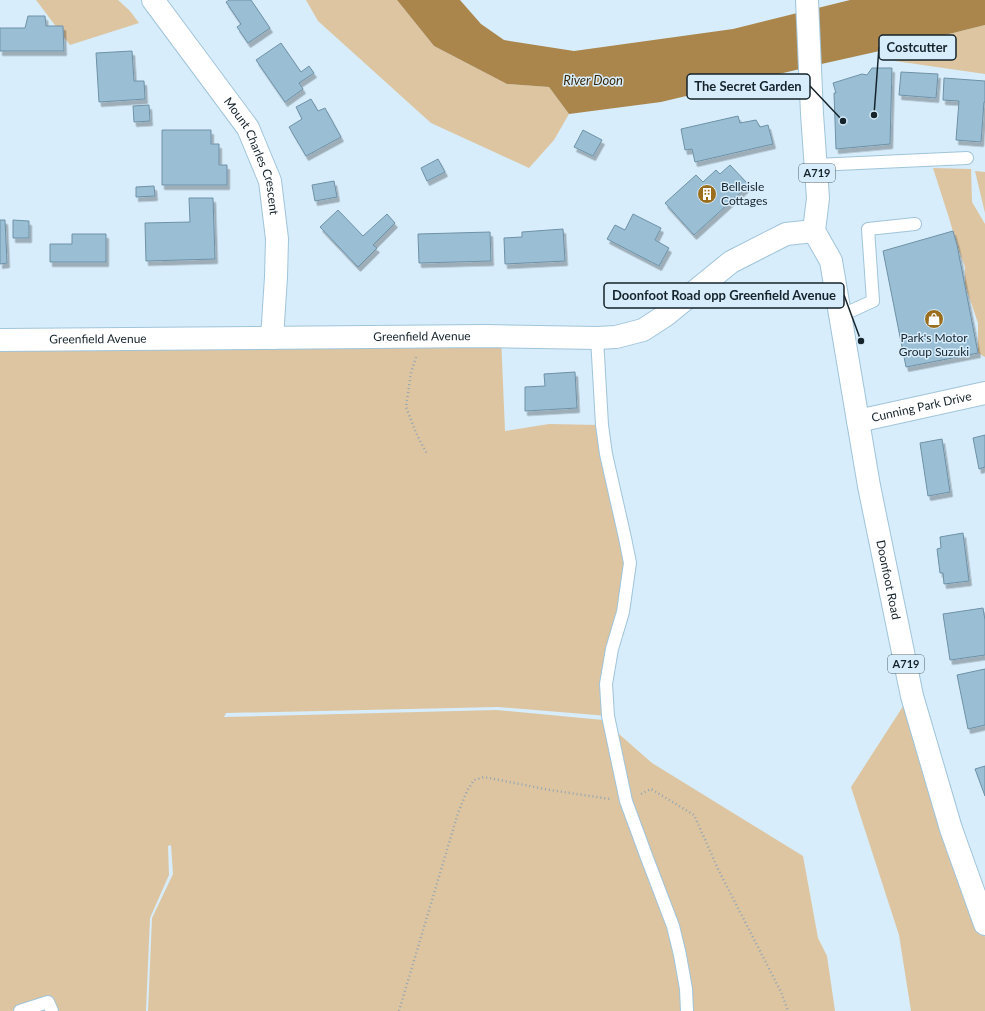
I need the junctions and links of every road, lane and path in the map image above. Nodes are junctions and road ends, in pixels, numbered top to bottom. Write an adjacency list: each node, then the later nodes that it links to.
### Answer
1 (153, 0): 9 (street, Mount Charles Crescent)
2 (807, 0): 4 (street, A719)
3 (967, 158): 4 (lane)
4 (816, 166): 6 (street, A719)
5 (915, 224): 7 (lane)
6 (814, 232): 7 (street, Doonfoot Road / A719); 10 (street, Greenfield Avenue)
7 (840, 316): 13 (street, Doonfoot Road / A719)
8 (424, 336): 9 (street, Greenfield Avenue); 10 (street, Greenfield Avenue); 14 (path)
9 (272, 338): 11 (street, Greenfield Avenue)
10 (598, 338): 15 (lane)
11 (0, 340)
12 (985, 393): 13 (street, Cunning Park Drive)
13 (858, 421): 16 (street, Doonfoot Road / A719)
14 (427, 454)
15 (626, 801): 19 (path); 20 (lane); 21 (path)
16 (985, 924)
17 (20, 1011): 18 (lane)
18 (52, 1011)
19 (400, 1011)
20 (687, 1011)
21 (788, 1011)

